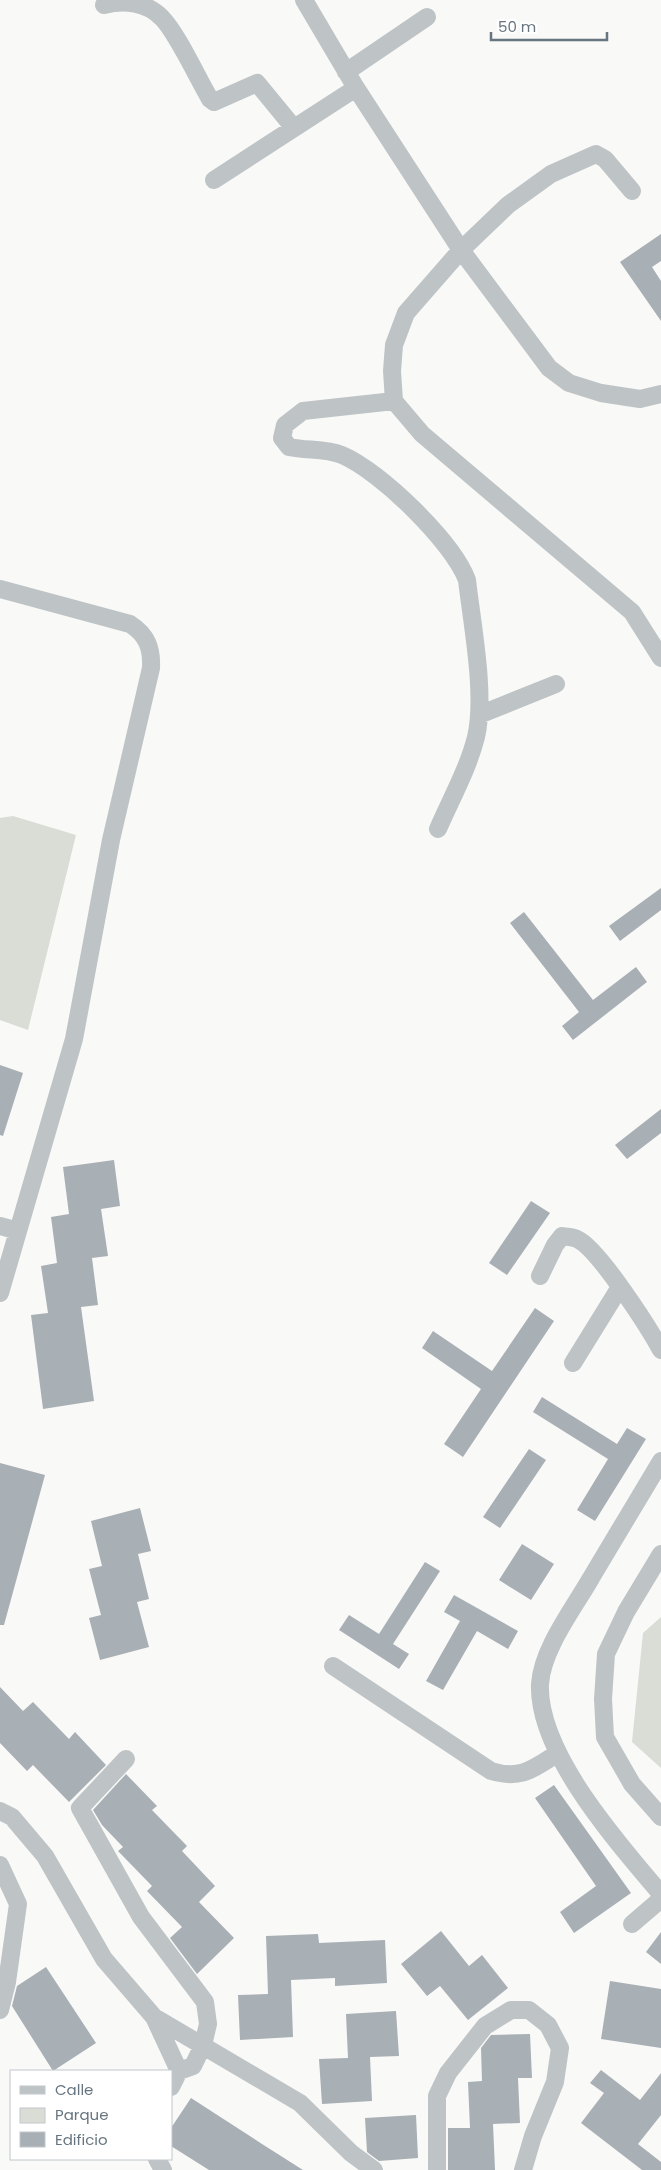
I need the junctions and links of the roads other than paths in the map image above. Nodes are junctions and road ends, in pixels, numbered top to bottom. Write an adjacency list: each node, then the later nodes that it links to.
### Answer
1 (304, 0): 4 (street)
2 (104, 5): 6 (street)
3 (426, 17): 4 (street)
4 (346, 72): 5 (street)
5 (356, 88): 6 (street); 9 (street)
6 (294, 128): 7 (street)
7 (214, 180)
8 (632, 191): 9 (street)
9 (462, 250): 10 (street); 11 (street)
10 (661, 394)
11 (394, 402): 13 (street); 15 (street)
12 (0, 589): 18 (street)
13 (661, 658)
14 (556, 684): 15 (street)
15 (479, 715): 16 (street)
16 (438, 829)
17 (0, 1226): 18 (street)
18 (18, 1231): 21 (street)
19 (540, 1276): 20 (street)
20 (620, 1287): 22 (street); 23 (street)
21 (0, 1293)
22 (661, 1350)
23 (573, 1364)
24 (661, 1461): 27 (street)
25 (661, 1554): 30 (street)
26 (333, 1666): 27 (street)
27 (558, 1753): 32 (street)
28 (126, 1759): 37 (street)
29 (0, 1811): 36 (street)
30 (661, 1817)
31 (0, 1865): 35 (street)
32 (661, 1894)
33 (661, 1899): 34 (street)
34 (632, 1924)
35 (0, 2010)
36 (154, 2017): 37 (street); 38 (street)
37 (203, 2046): 38 (street); 40 (street)
38 (179, 2071): 39 (street)
39 (172, 2085)
40 (374, 2170)
41 (437, 2170): 42 (street)
42 (523, 2170)

